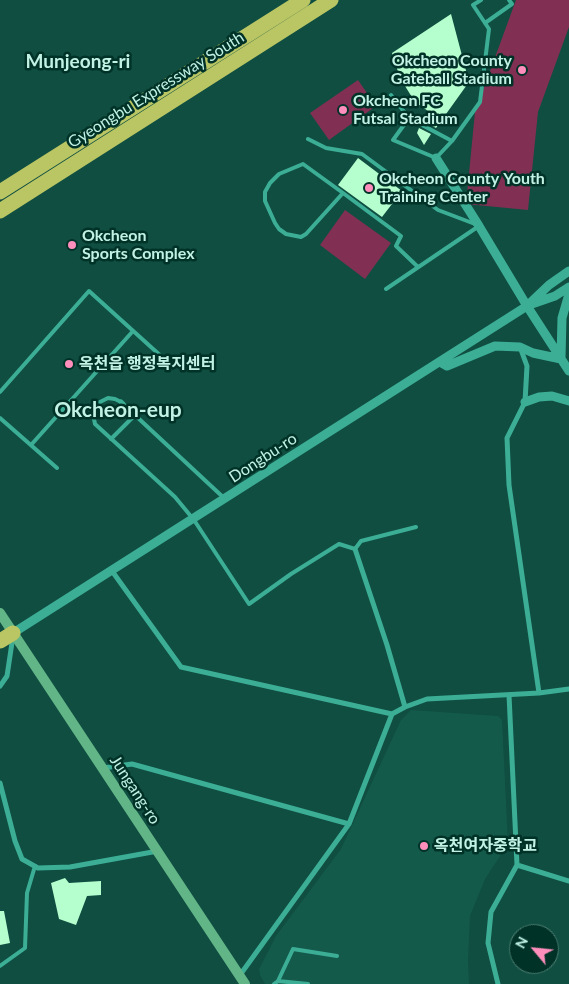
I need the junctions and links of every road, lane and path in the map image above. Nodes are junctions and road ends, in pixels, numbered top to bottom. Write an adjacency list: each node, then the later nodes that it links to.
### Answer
1 (303, 0): 11 (highway)
2 (331, 0): 13 (highway, Gyeongbu Expressway South)
3 (481, 0): 5 (lane)
4 (509, 0): 5 (lane)
5 (485, 23): 9 (lane)
6 (391, 95): 7 (lane)
7 (409, 118): 9 (lane); 10 (lane)
8 (308, 138): 14 (lane)
9 (452, 141): 10 (lane)
10 (436, 158): 14 (street)
11 (0, 192)
12 (343, 193): 12 (lane); 15 (lane)
13 (0, 210)
14 (479, 226): 15 (lane); 20 (street)
15 (418, 267): 18 (lane)
16 (569, 271): 20 (street, Dongbu-ro)
17 (569, 287): 20 (street, Dongbu-ro)
18 (386, 289)
19 (569, 294): 24 (street)
20 (527, 306): 24 (street); 25 (street, Dongbu-ro)
21 (133, 331): 23 (lane); 27 (lane); 33 (lane)
22 (520, 347): 24 (street); 25 (street); 29 (street)
23 (162, 357)
24 (561, 359): 26 (street)
25 (440, 362): 35 (street, Dongbu-ro)
26 (569, 371)
27 (0, 392)
28 (569, 401): 29 (street)
29 (524, 402): 45 (street)
30 (135, 415): 32 (lane); 32 (lane); 35 (lane)
31 (0, 418): 33 (lane)
32 (111, 439): 36 (lane)
33 (31, 445): 34 (lane)
34 (56, 468)
35 (226, 499): 36 (street, Dongbu-ro)
36 (194, 520): 38 (lane); 39 (street, Dongbu-ro)
37 (416, 527): 38 (lane)
38 (355, 549): 47 (street)
39 (112, 571): 41 (street, Dongbu-ro); 48 (street)
40 (0, 613): 41 (main road, Jungang-ro)
41 (14, 633): 42 (highway); 43 (street); 49 (main road, Jungang-ro)
42 (0, 641)
43 (0, 686)
44 (569, 689): 45 (street)
45 (539, 693): 46 (street)
46 (509, 695): 47 (street); 53 (street)
47 (405, 707): 48 (street)
48 (392, 714): 51 (street)
49 (103, 768): 51 (street); 52 (main road, Jungang-ro)
50 (0, 783): 54 (street)
51 (349, 824): 58 (street)
52 (158, 851): 54 (street); 58 (main road, Jungang-ro)
53 (517, 865): 55 (street); 62 (street)
54 (35, 866): 57 (lane)
55 (569, 881)
56 (337, 956): 59 (lane)
57 (0, 966)
58 (242, 980)
59 (278, 981): 60 (lane); 61 (lane)
60 (274, 984)
61 (308, 984)
62 (498, 984)

